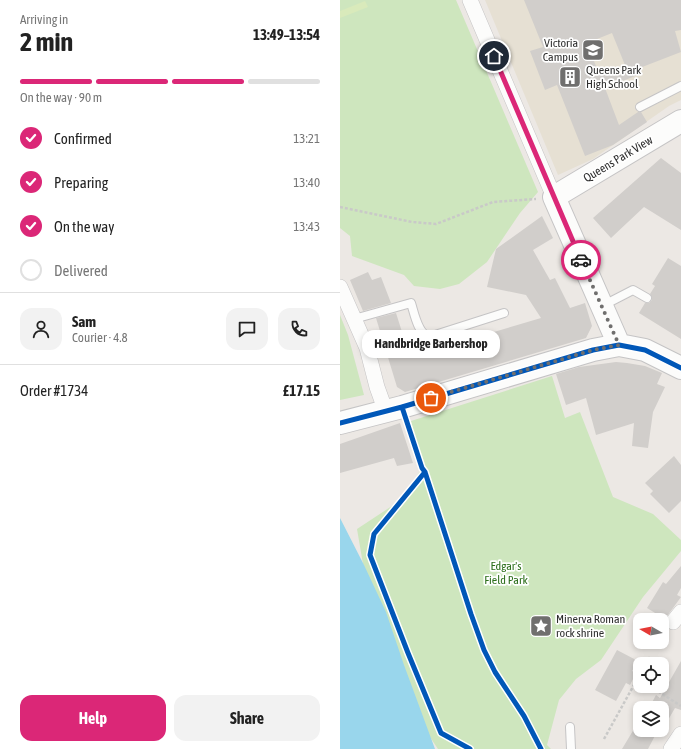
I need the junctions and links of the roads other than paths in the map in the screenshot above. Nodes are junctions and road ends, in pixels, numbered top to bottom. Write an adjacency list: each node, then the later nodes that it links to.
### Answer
1 (470, 0): 5 (street)
2 (681, 86): 3 (lane)
3 (640, 107)
4 (681, 121): 5 (street, Queens Park View)
5 (554, 197): 8 (street)
6 (340, 287): 10 (street)
7 (647, 298): 8 (lane)
8 (602, 307): 11 (street)
9 (504, 313): 10 (lane)
10 (354, 319): 13 (street)
11 (619, 345): 12 (street); 13 (street)
12 (680, 364)
13 (386, 412): 14 (street)
14 (340, 422)
15 (570, 727): 17 (lane)
16 (681, 734): 18 (street)
17 (571, 749)
18 (671, 749)

